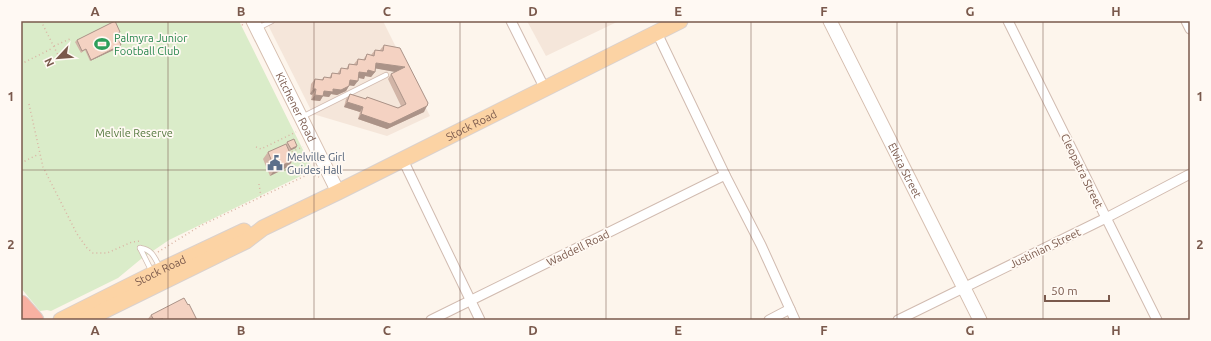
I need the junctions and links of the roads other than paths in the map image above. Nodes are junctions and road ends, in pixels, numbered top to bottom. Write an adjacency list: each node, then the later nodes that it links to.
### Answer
1 (272, 21): 7 (lane)
2 (511, 21): 11 (street)
3 (680, 21): 9 (main road, Stock Road)
4 (830, 21): 19 (street, Elvira Street)
5 (1008, 21): 17 (street, Cleopatra Street)
6 (1186, 21): 8 (street)
7 (255, 25): 12 (street, Kitchener Road)
8 (1190, 29)
9 (657, 33): 11 (main road, Stock Road); 15 (street)
10 (386, 75): 12 (lane)
11 (545, 89): 13 (main road, Stock Road)
12 (301, 117): 16 (street, Kitchener Road)
13 (403, 160): 16 (main road, Stock Road); 20 (street)
14 (1190, 174): 17 (street, Justinian Street)
15 (724, 175): 20 (street, Waddell Road); 22 (street)
16 (338, 192): 18 (main road, Stock Road)
17 (1106, 218): 19 (street, Justinian Street); 32 (street, Cleopatra Street)
18 (160, 277): 18 (lane); 24 (main road, Stock Road); 25 (main road, Stock Road)
19 (963, 288): 30 (street, Justinian Street); 31 (street, Elvira Street)
20 (471, 300): 26 (street, Waddell Road); 27 (street)
21 (21, 304): 23 (highway)
22 (790, 309): 28 (street); 29 (street)
23 (35, 320)
24 (60, 320)
25 (85, 320)
26 (431, 320)
27 (480, 320)
28 (769, 320)
29 (795, 320)
30 (898, 320)
31 (980, 320)
32 (1158, 320)

